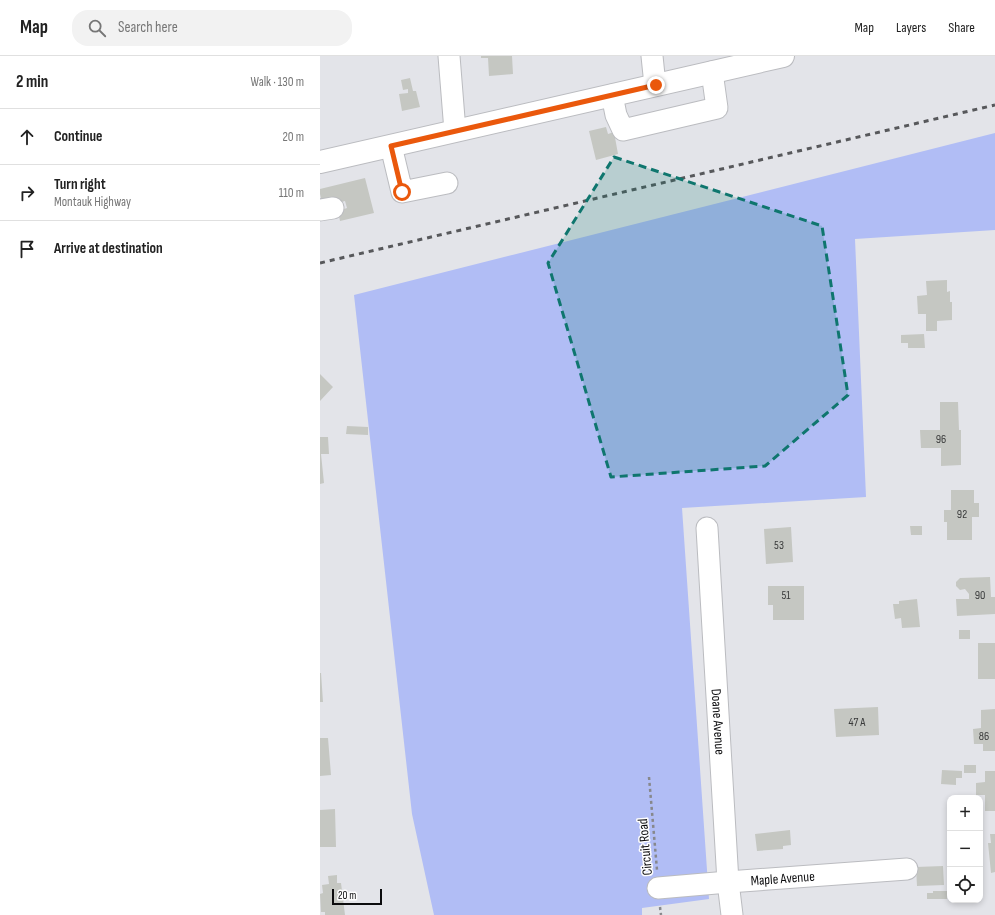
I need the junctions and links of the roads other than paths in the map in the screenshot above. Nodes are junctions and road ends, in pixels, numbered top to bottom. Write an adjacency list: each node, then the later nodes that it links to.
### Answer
1 (449, 56): 7 (street)
2 (652, 56): 5 (street)
3 (784, 56): 4 (main road)
4 (712, 72): 5 (main road); 6 (street)
5 (656, 85): 6 (main road)
6 (612, 95): 7 (main road)
7 (455, 130): 8 (main road)
8 (391, 146): 9 (main road); 10 (street)
9 (320, 162)
10 (446, 183)
11 (707, 528): 13 (street, Doane Avenue)
12 (907, 869): 13 (street, Maple Avenue)
13 (728, 882): 14 (street, Maple Avenue); 15 (street, Doane Avenue)
14 (658, 888)
15 (732, 915)

